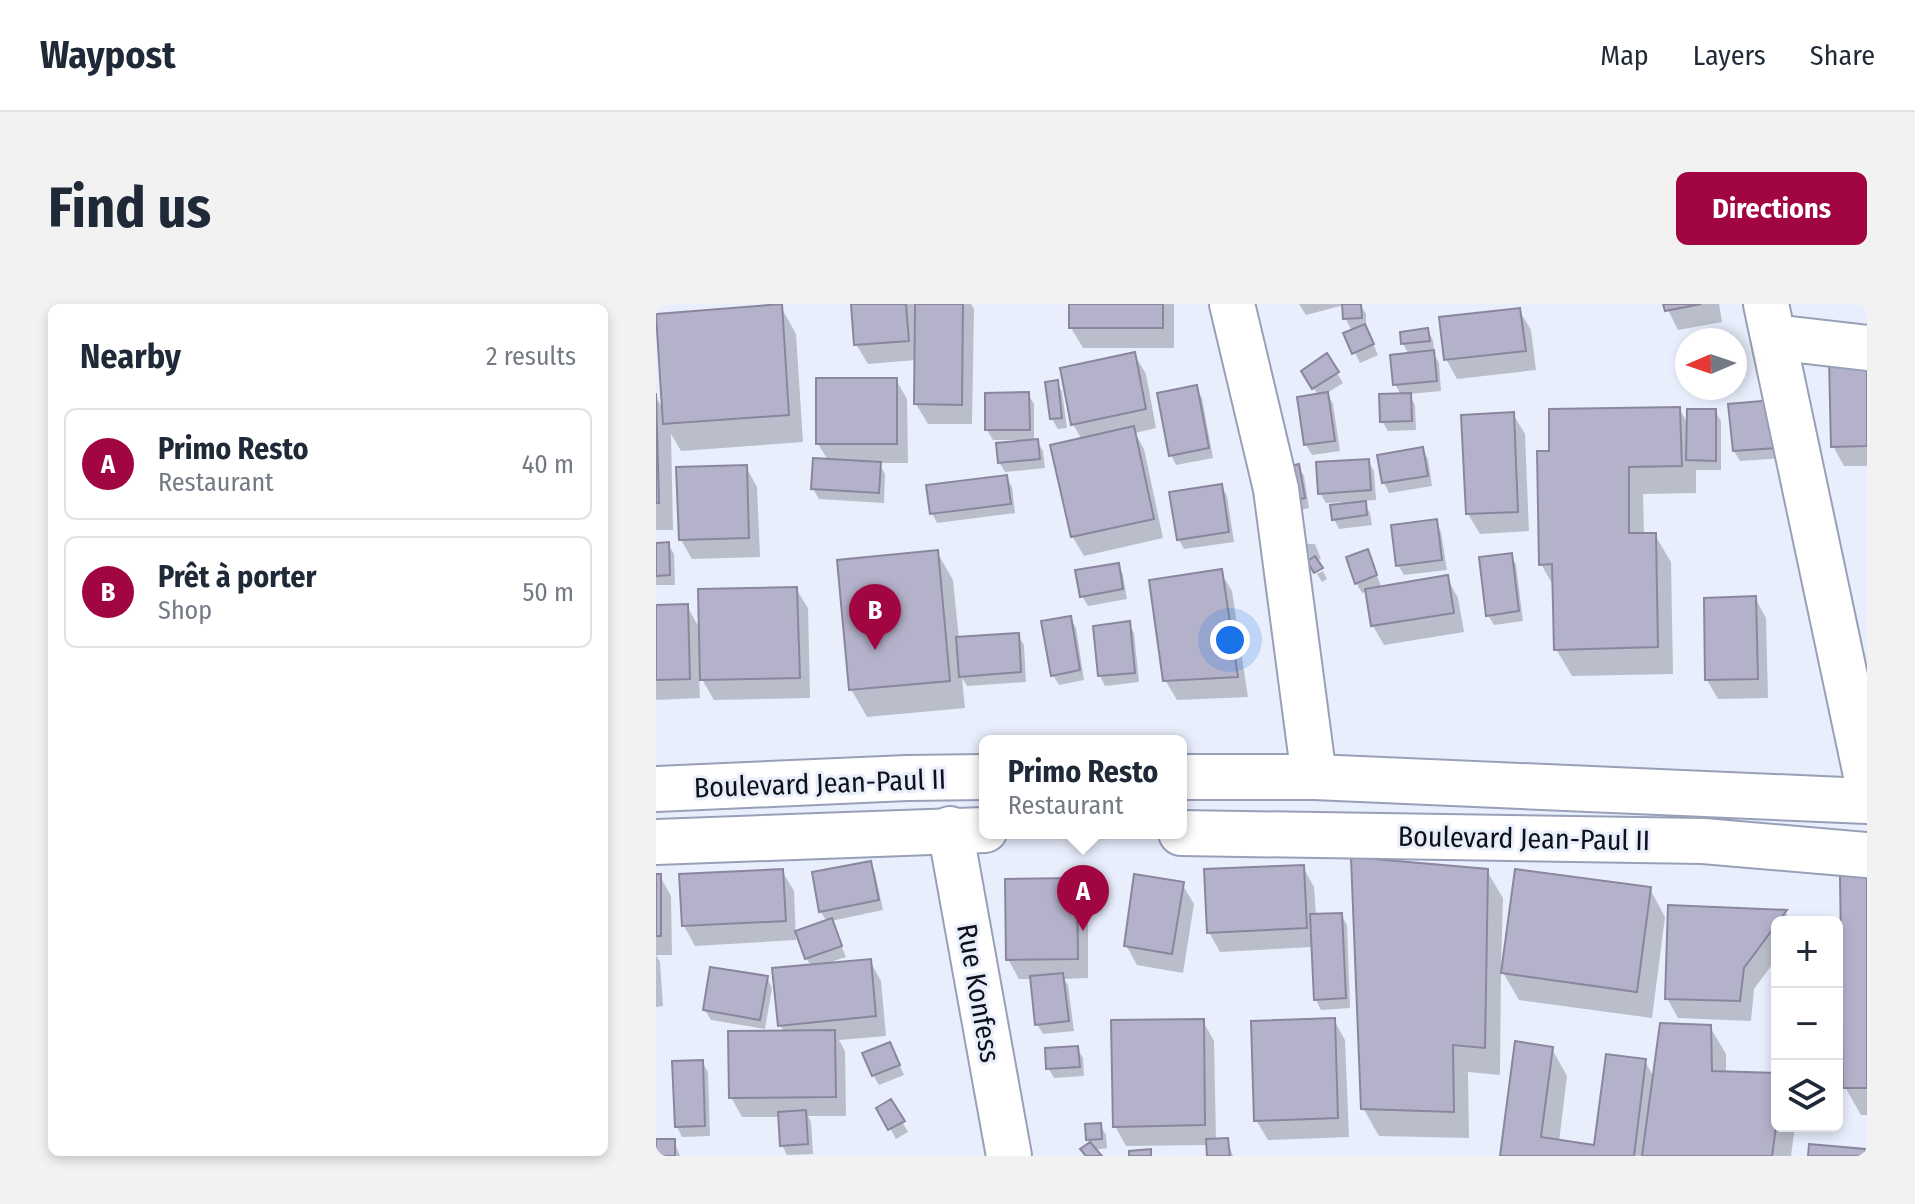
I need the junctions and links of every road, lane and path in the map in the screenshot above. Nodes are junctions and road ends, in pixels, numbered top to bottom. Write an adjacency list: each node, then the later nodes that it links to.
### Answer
1 (1232, 304): 6 (main road)
2 (1770, 320): 3 (main road); 7 (main road)
3 (1867, 348)
4 (979, 777): 8 (main road, Boulevard Jean-Paul II)
5 (1187, 777): 6 (main road, Boulevard Jean-Paul II)
6 (1314, 777): 9 (main road, Boulevard Jean-Paul II)
7 (1867, 780)
8 (656, 789)
9 (1867, 801)
10 (967, 829): 12 (main road, Boulevard Jean-Paul II); 14 (main road, Rue Konfess)
11 (1187, 833): 13 (main road, Boulevard Jean-Paul II)
12 (656, 842)
13 (1867, 855)
14 (1009, 1156)

